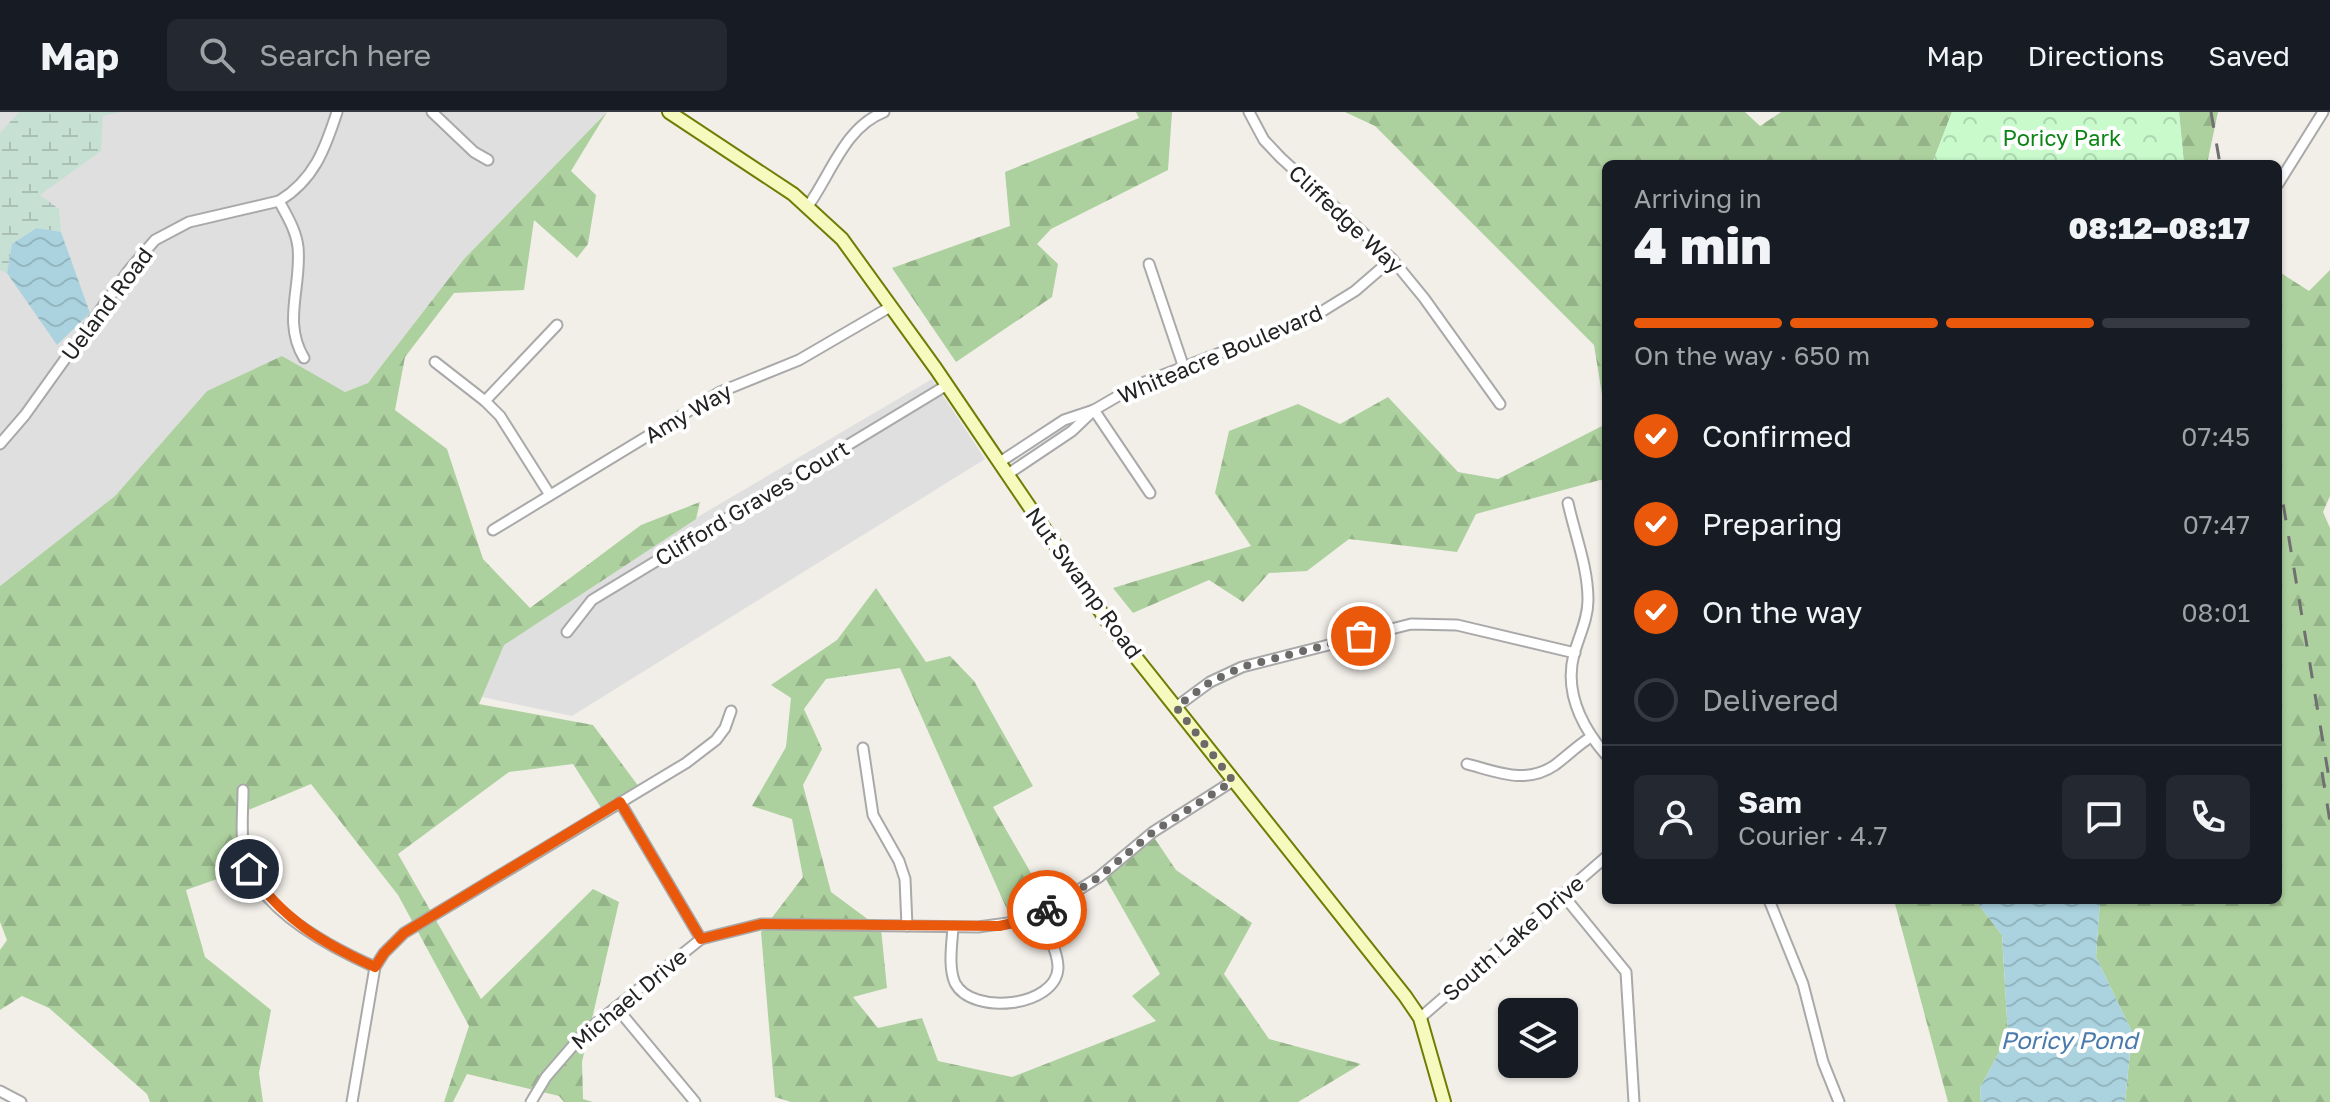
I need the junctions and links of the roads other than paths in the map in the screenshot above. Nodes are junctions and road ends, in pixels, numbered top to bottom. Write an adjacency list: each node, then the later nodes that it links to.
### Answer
1 (337, 112): 9 (street, Ueland Road)
2 (432, 112): 7 (street)
3 (669, 112): 10 (main road, Nut Swamp Road)
4 (884, 112): 10 (street)
5 (1249, 112): 11 (street, Cliffedge Way)
6 (2323, 112): 8 (street)
7 (488, 160)
8 (2282, 178)
9 (279, 201): 15 (street); 22 (street, Ueland Road)
10 (808, 206): 13 (main road, Nut Swamp Road)
11 (1392, 259): 17 (street, Whiteacre Boulevard); 20 (street, Cliffedge Way)
12 (1149, 264): 17 (street)
13 (890, 307): 18 (main road, Nut Swamp Road); 26 (street, Amy Way)
14 (557, 325): 19 (street)
15 (304, 358)
16 (435, 362): 19 (street)
17 (1183, 365): 21 (street, Whiteacre Boulevard)
18 (947, 385): 23 (main road, Nut Swamp Road); 29 (street, Clifford Graves Court)
19 (485, 401): 26 (street)
20 (1500, 404)
21 (1094, 410): 23 (street, Whiteacre Boulevard); 24 (street); 25 (street)
22 (0, 444)
23 (1000, 462): 24 (main road, Nut Swamp Road)
24 (1008, 474): 31 (main road, Nut Swamp Road)
25 (1150, 493)
26 (550, 495): 28 (street, Amy Way)
27 (1568, 503): 30 (street)
28 (493, 530)
29 (567, 632)
30 (1575, 653): 31 (street); 33 (street)
31 (1176, 707): 37 (main road, Nut Swamp Road)
32 (731, 711): 39 (street)
33 (1591, 737): 35 (street); 36 (street)
34 (863, 748): 44 (street)
35 (1602, 750)
36 (1467, 764)
37 (1233, 781): 43 (street, Michael Drive); 49 (main road, Nut Swamp Road)
38 (243, 790): 47 (street)
39 (620, 802): 46 (street); 47 (street)
40 (1602, 861): 41 (street, South Lake Drive)
41 (1563, 895): 49 (street, South Lake Drive); 56 (street)
42 (1771, 904): 57 (street)
43 (1039, 915): 45 (street, Michael Drive); 45 (street)
44 (907, 926): 45 (street, Michael Drive); 46 (street, Michael Drive)
45 (953, 927)
46 (701, 939): 48 (street, Michael Drive)
47 (375, 967): 52 (street)
48 (616, 1007): 53 (street, Michael Drive); 54 (street)
49 (1420, 1018): 55 (main road, Nut Swamp Road)
50 (0, 1091): 51 (street)
51 (21, 1102)
52 (352, 1102)
53 (531, 1102)
54 (695, 1102)
55 (1444, 1102)
56 (1634, 1102)
57 (1839, 1102)

